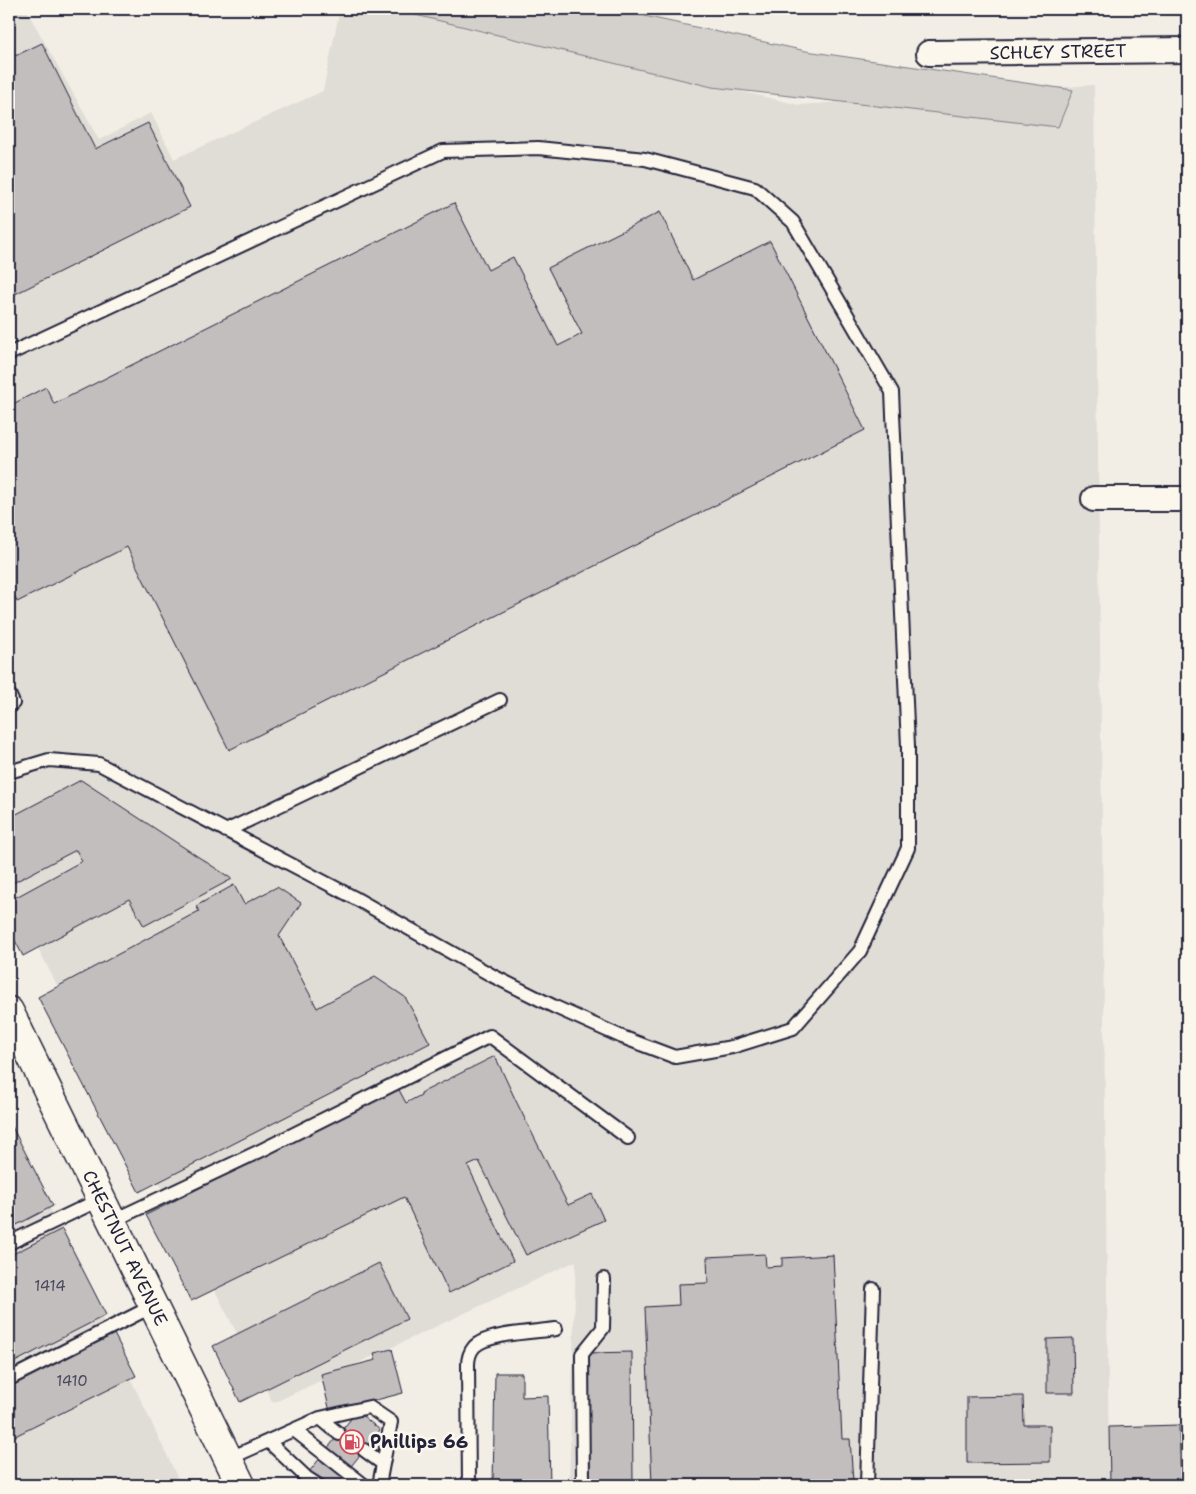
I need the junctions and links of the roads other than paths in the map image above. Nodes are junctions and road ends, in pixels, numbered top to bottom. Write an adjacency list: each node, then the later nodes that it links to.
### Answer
1 (1187, 50): 2 (street, SCHLEY STREET)
2 (928, 53)
3 (9, 354): 10 (lane)
4 (1187, 498): 5 (street)
5 (1094, 499)
6 (9, 694): 8 (lane)
7 (500, 700): 10 (lane)
8 (9, 705)
9 (9, 772): 10 (lane)
10 (226, 830)
11 (9, 1013): 13 (main road, CHESTNUT AVENUE)
12 (628, 1138): 13 (lane)
13 (106, 1210): 14 (lane); 17 (main road, CHESTNUT AVENUE)
14 (9, 1243)
15 (604, 1279): 32 (lane)
16 (873, 1289): 33 (lane)
17 (153, 1306): 19 (lane); 25 (main road, CHESTNUT AVENUE)
18 (556, 1329): 31 (lane)
19 (9, 1379)
20 (320, 1418): 21 (lane); 22 (lane); 26 (lane)
21 (294, 1430): 23 (lane); 29 (lane)
22 (339, 1434)
23 (268, 1441): 25 (lane); 28 (lane)
24 (364, 1450): 26 (lane)
25 (228, 1459): 27 (main road, CHESTNUT AVENUE)
26 (383, 1464): 30 (lane)
27 (241, 1485)
28 (318, 1485)
29 (364, 1485)
30 (379, 1485)
31 (469, 1485)
32 (583, 1485)
33 (867, 1485)

